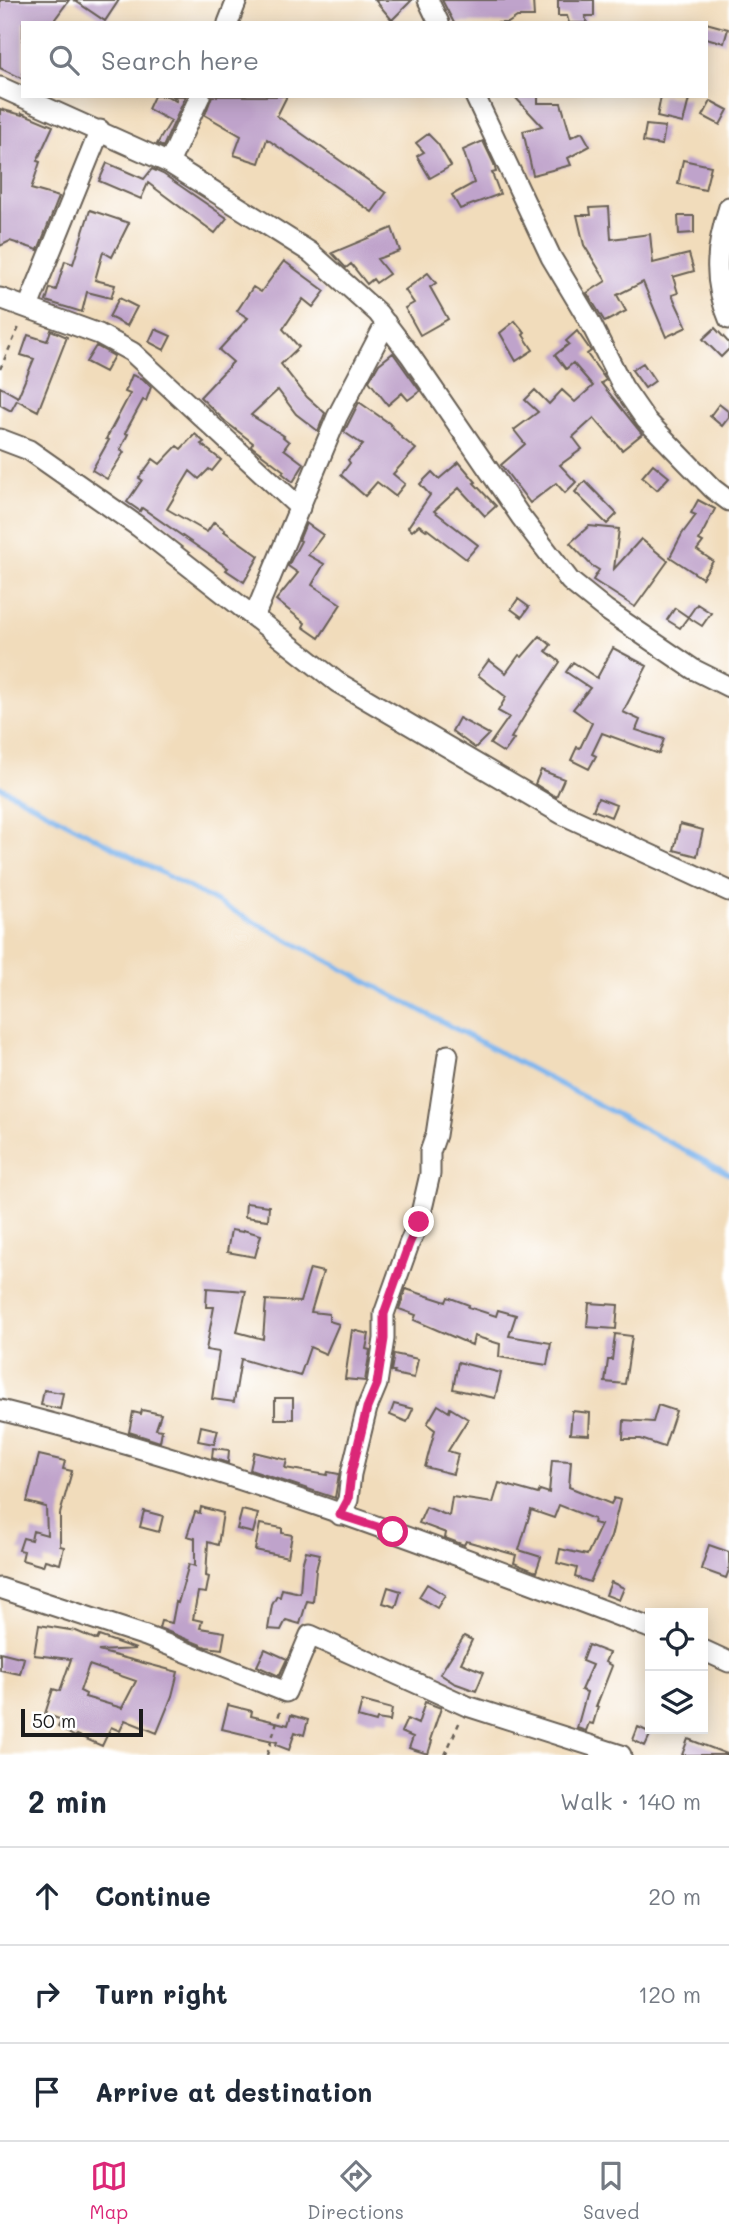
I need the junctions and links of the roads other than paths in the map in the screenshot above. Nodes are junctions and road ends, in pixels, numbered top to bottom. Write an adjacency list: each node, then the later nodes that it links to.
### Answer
1 (237, 0): 3 (street)
2 (428, 0): 4 (street)
3 (229, 21)
4 (438, 21)
5 (0, 87): 6 (street)
6 (21, 96)
7 (26, 98): 10 (street)
8 (199, 98): 11 (street)
9 (476, 98): 18 (street)
10 (100, 130): 11 (street); 14 (street)
11 (169, 163): 16 (street)
12 (729, 207): 15 (street)
13 (0, 298): 14 (street)
14 (28, 307): 19 (street)
15 (729, 319)
16 (386, 323): 19 (street); 21 (street)
17 (0, 439): 20 (street)
18 (729, 502)
19 (300, 508): 20 (street)
20 (254, 617): 22 (street)
21 (729, 687)
22 (729, 891)
23 (448, 1055): 25 (street)
24 (0, 1410): 25 (street)
25 (340, 1515): 27 (street)
26 (0, 1588): 30 (street)
27 (645, 1626)
28 (708, 1652): 29 (street)
29 (729, 1662)
30 (621, 1755)

